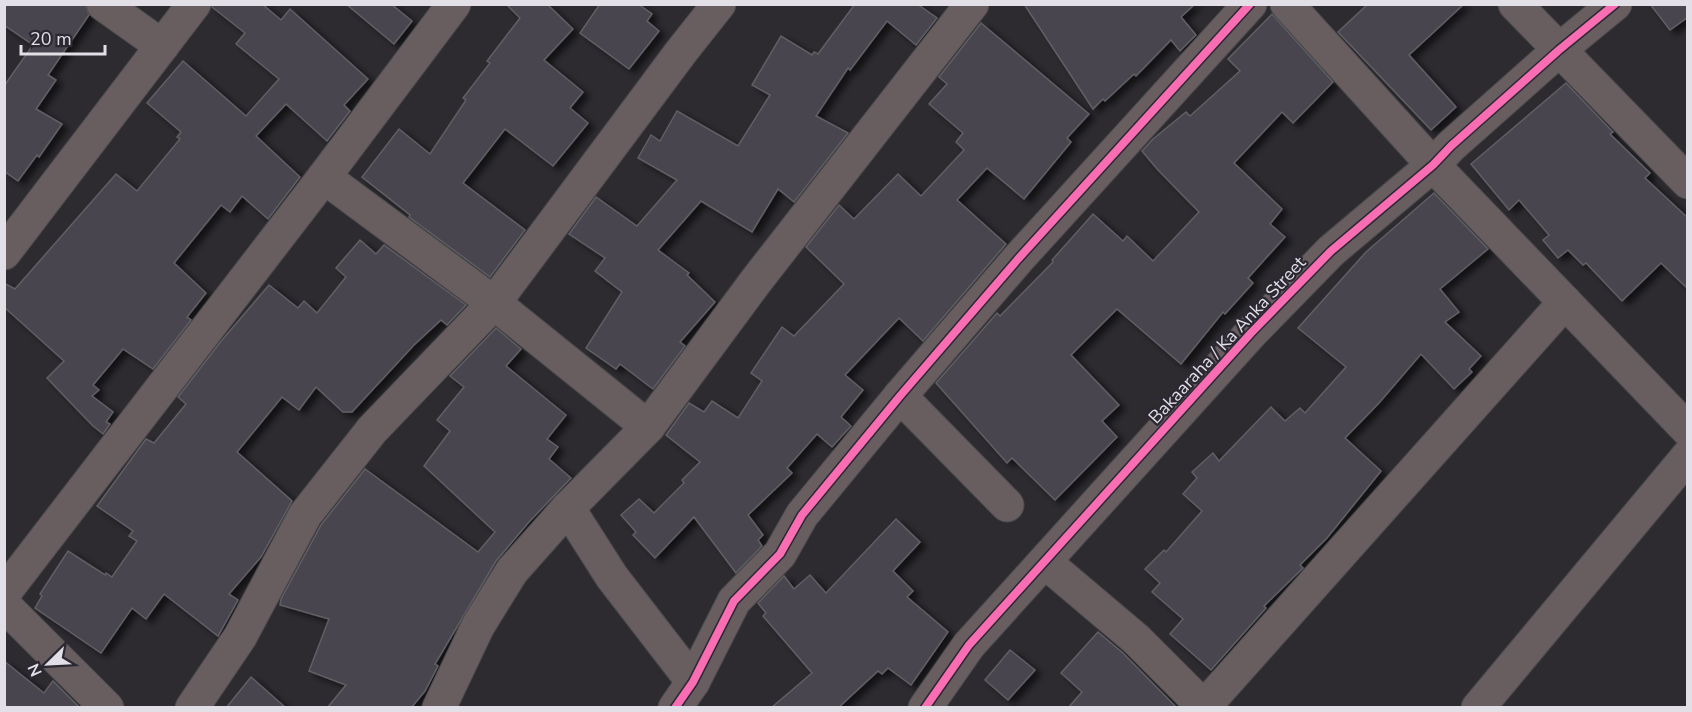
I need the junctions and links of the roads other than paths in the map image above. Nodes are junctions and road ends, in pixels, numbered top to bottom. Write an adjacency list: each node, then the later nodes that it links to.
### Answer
1 (103, 4): 10 (street)
2 (194, 4): 10 (street)
3 (454, 4): 13 (street)
4 (719, 4): 17 (street)
5 (972, 4): 19 (street)
6 (1250, 4): 18 (street)
7 (1287, 4): 12 (street)
8 (1515, 4): 11 (street)
9 (1615, 4): 11 (street, Bakaaraha / Ka Anka Street)
10 (162, 46): 15 (street)
11 (1559, 50): 12 (street, Bakaaraha / Ka Anka Street); 14 (street)
12 (1433, 165): 16 (street); 24 (street, Bakaaraha / Ka Anka Street)
13 (324, 177): 17 (street); 25 (street)
14 (1688, 182)
15 (4, 253)
16 (1565, 302): 20 (street); 28 (street)
17 (494, 303): 19 (street); 30 (street)
18 (900, 396): 22 (street); 27 (street)
19 (648, 427): 23 (street)
20 (1688, 430)
21 (1688, 456): 33 (street)
22 (1007, 505)
23 (568, 508): 27 (street); 31 (street)
24 (1045, 562): 28 (street); 32 (street, Bakaaraha / Ka Anka Street)
25 (4, 593)
26 (4, 605): 29 (street)
27 (684, 695)
28 (1204, 707)
29 (107, 708)
30 (192, 708)
31 (439, 708)
32 (925, 708)
33 (1478, 708)

